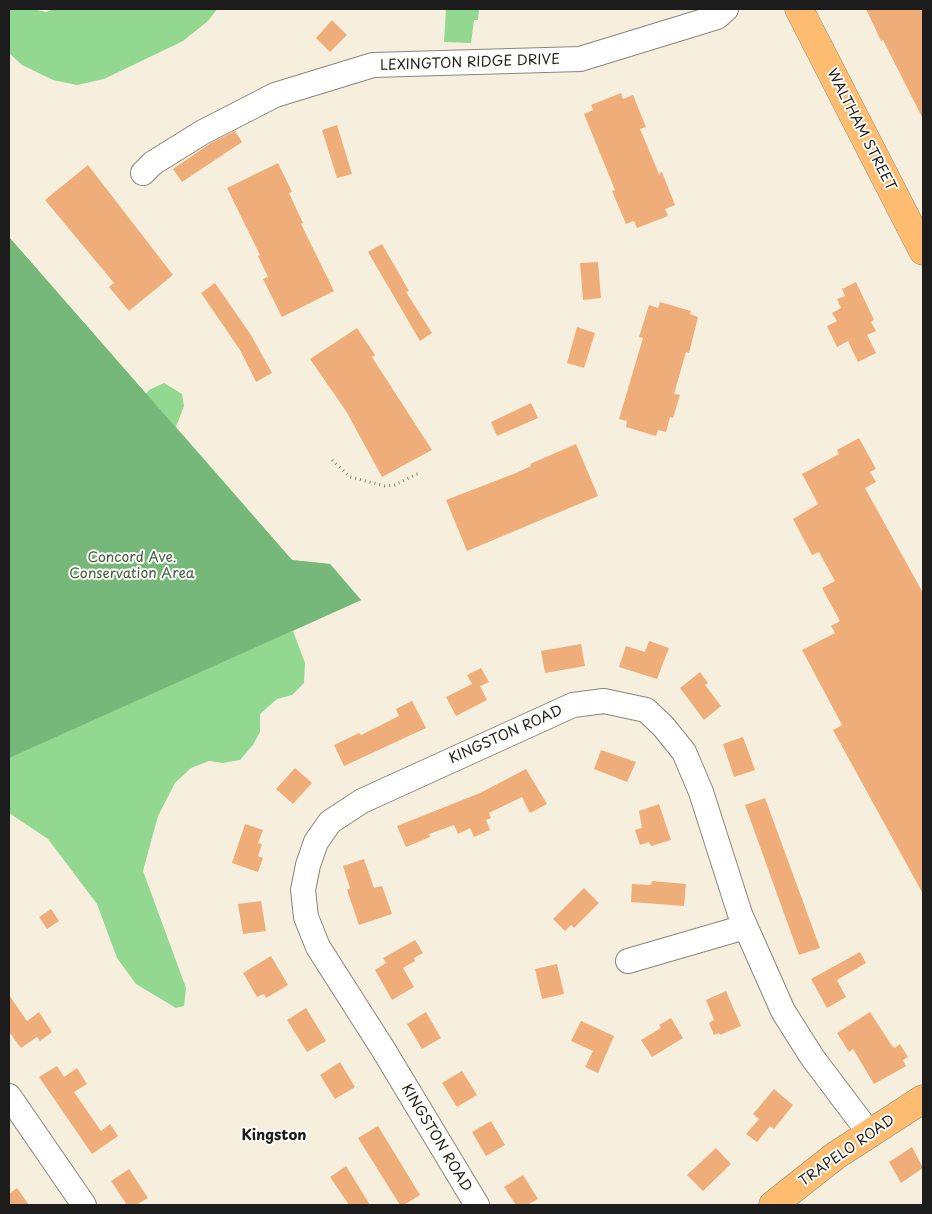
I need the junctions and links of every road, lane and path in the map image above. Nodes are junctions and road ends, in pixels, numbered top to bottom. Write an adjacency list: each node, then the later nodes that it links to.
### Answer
1 (684, 9): 4 (street)
2 (726, 9): 4 (street, LEXINGTON RIDGE DRIVE)
3 (799, 9): 6 (main road, WALTHAM STREET)
4 (669, 31): 5 (street, LEXINGTON RIDGE DRIVE)
5 (143, 173)
6 (923, 251)
7 (332, 460): 8 (path)
8 (421, 472)
9 (745, 927): 10 (street); 13 (street, KINGSTON ROAD); 15 (street, KINGSTON ROAD)
10 (628, 961)
11 (9, 1096): 14 (street)
12 (923, 1099): 13 (main road, TRAPELO ROAD)
13 (870, 1134): 16 (main road, TRAPELO ROAD)
14 (84, 1205)
15 (477, 1205)
16 (773, 1205)

